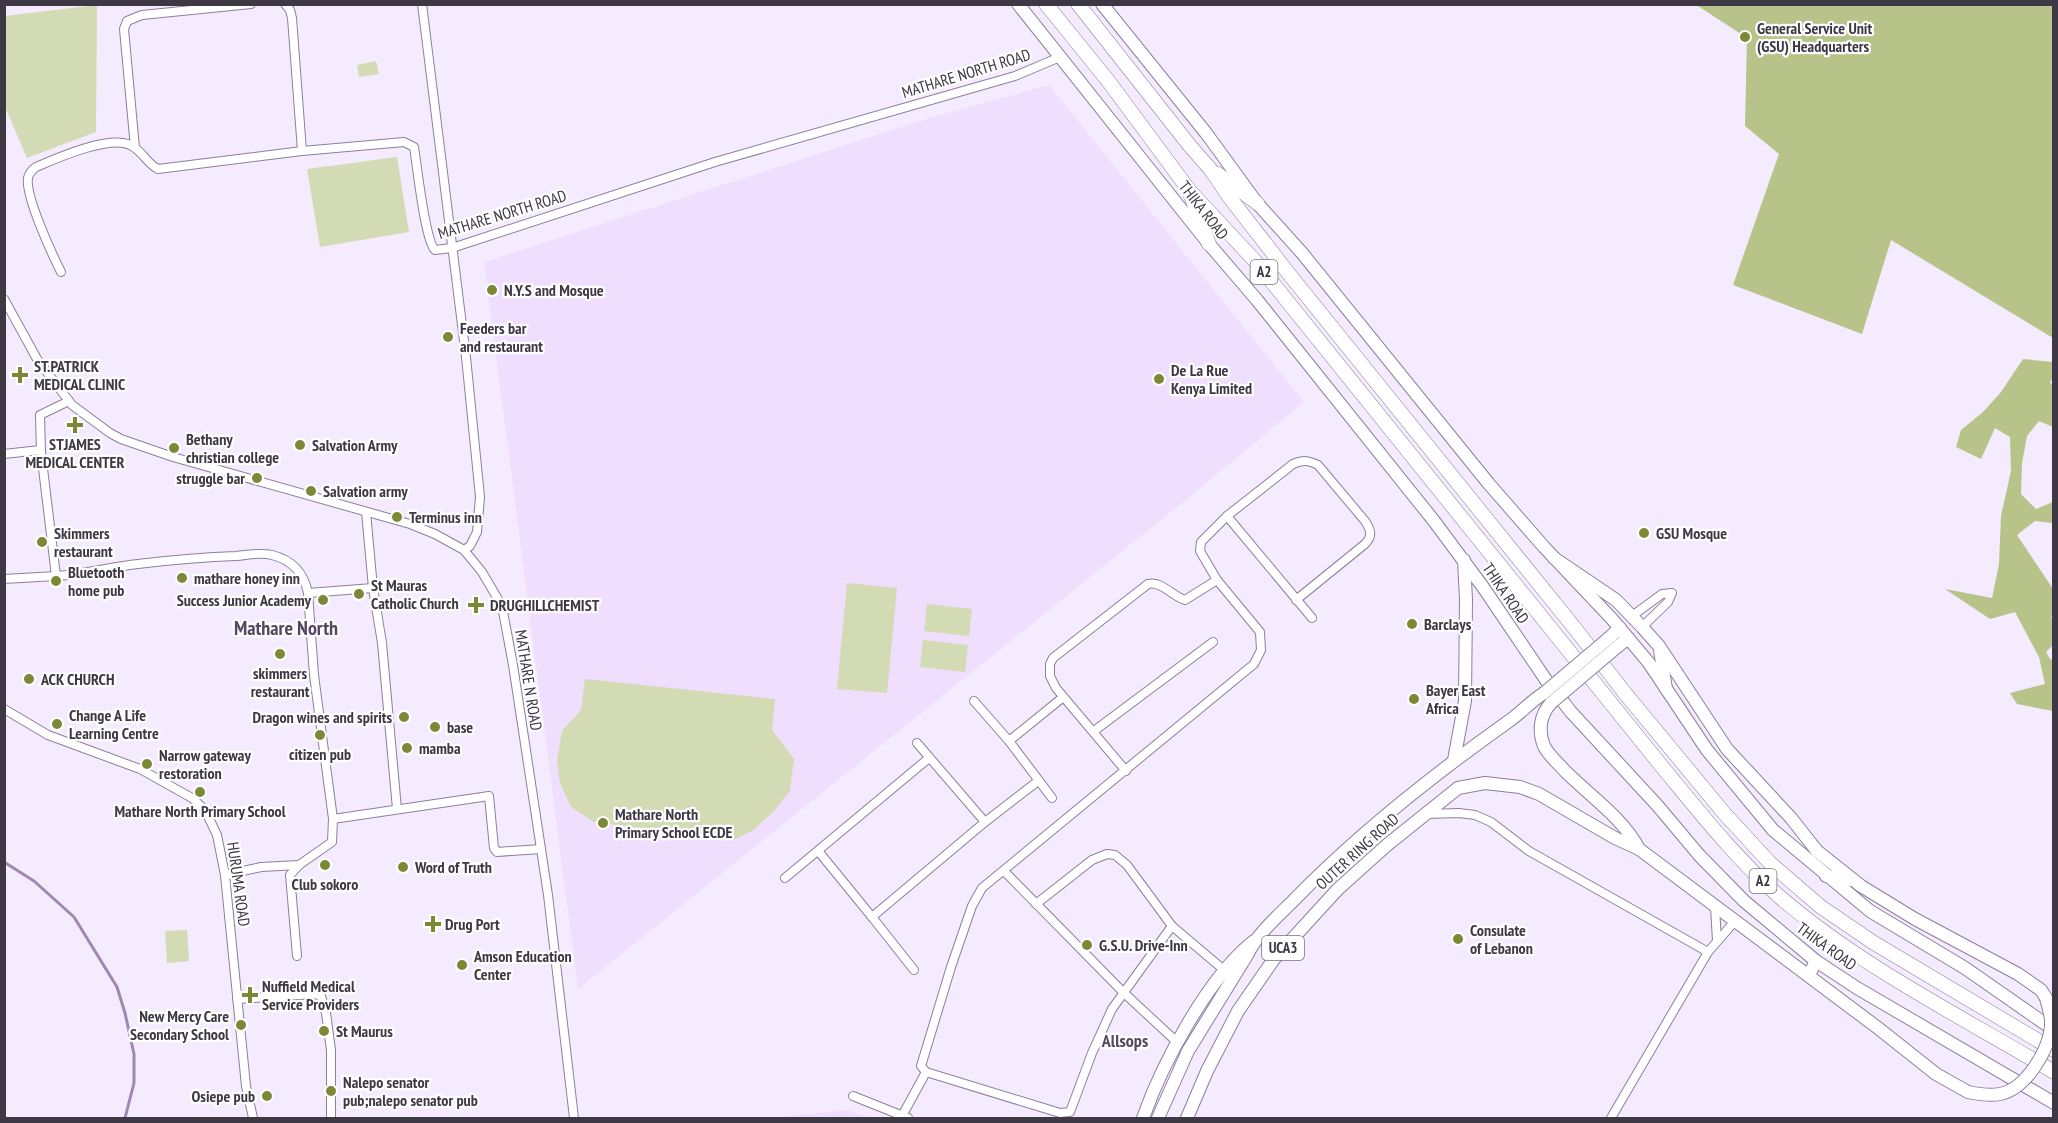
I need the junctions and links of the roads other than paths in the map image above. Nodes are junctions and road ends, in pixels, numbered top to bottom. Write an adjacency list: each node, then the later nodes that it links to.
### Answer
1 (250, 4): 9 (street)
2 (285, 4): 10 (street)
3 (422, 4): 15 (street)
4 (1018, 4): 8 (main road, THIKA ROAD)
5 (1046, 4): 12 (highway, THIKA ROAD / A2)
6 (1078, 4): 11 (highway, THIKA ROAD / A2)
7 (1102, 4): 13 (main road)
8 (1060, 57): 14 (main road, THIKA ROAD); 15 (street, MATHARE NORTH ROAD)
9 (135, 148): 10 (street, MATHARE NORTH ROAD); 16 (street)
10 (302, 151): 15 (street, MATHARE NORTH ROAD)
11 (1211, 170): 13 (highway); 83 (highway, THIKA ROAD / A2)
12 (1189, 189): 14 (highway); 85 (highway, THIKA ROAD / A2)
13 (1257, 202): 26 (main road)
14 (1209, 244): 27 (main road, THIKA ROAD)
15 (452, 248): 25 (street)
16 (61, 272)
17 (4, 299): 18 (street, MATHARE N ROAD)
18 (15, 320): 19 (street); 20 (street, MATHARE N ROAD)
19 (4, 324)
20 (69, 401): 21 (street); 23 (street, MATHARE N ROAD)
21 (41, 452): 22 (street); 28 (street)
22 (4, 454)
23 (366, 512): 25 (street, MATHARE N ROAD); 31 (street)
24 (1227, 516): 30 (street); 33 (street); 33 (street)
25 (464, 550): 57 (street, MATHARE N ROAD)
26 (1554, 558): 34 (main road); 37 (main road)
27 (1464, 560): 49 (main road); 75 (main road, THIKA ROAD)
28 (56, 576): 29 (street); 32 (street)
29 (4, 579)
30 (1217, 580): 41 (street); 50 (street)
31 (373, 588): 32 (street); 53 (street)
32 (308, 593): 55 (street)
33 (1296, 600): 35 (street)
34 (1632, 616): 36 (main road); 36 (street)
35 (1312, 618)
36 (1642, 627): 39 (main road)
37 (1624, 633): 40 (main road); 42 (main road, OUTER RING ROAD, bridge)
38 (1213, 642): 45 (street)
39 (1659, 646): 40 (main road); 65 (main road)
40 (1665, 688): 63 (main road)
41 (1062, 698): 45 (street); 46 (street)
42 (1548, 698): 49 (main road, OUTER RING ROAD); 58 (main road, OUTER RING ROAD)
43 (974, 701): 46 (street)
44 (4, 709): 62 (street, HURUMA ROAD)
45 (1094, 732): 50 (street)
46 (1009, 741): 51 (street)
47 (917, 743): 48 (street)
48 (929, 758): 56 (street); 59 (street)
49 (1454, 760): 71 (main road, OUTER RING ROAD / UCA3)
50 (1126, 771): 61 (street)
51 (1038, 781): 52 (street); 56 (street)
52 (1052, 798)
53 (397, 809): 55 (street); 57 (street)
54 (1425, 814): 58 (main road, OUTER RING ROAD / UCA3); 73 (street); 89 (main road, OUTER RING ROAD / UCA3)
55 (333, 819): 60 (street)
56 (985, 822): 68 (street)
57 (542, 849): 92 (street, MATHARE N ROAD)
58 (1639, 849): 67 (main road)
59 (819, 852): 64 (street); 68 (street)
60 (299, 865): 62 (street); 74 (street)
61 (1004, 871): 66 (street); 84 (street)
62 (225, 875): 80 (street, HURUMA ROAD)
63 (1826, 876): 65 (main road); 81 (main road)
64 (786, 878)
65 (1853, 880): 78 (main road, bridge)
66 (1036, 904): 70 (street); 79 (street)
67 (1715, 907): 69 (main road); 72 (street)
68 (872, 917): 76 (street)
69 (1735, 921): 72 (street); 78 (main road)
70 (1172, 926): 77 (street); 79 (street)
71 (1254, 941): 77 (main road, OUTER RING ROAD / UCA3); 94 (main road, OUTER RING ROAD / UCA3)
72 (1717, 941): 73 (street)
73 (1708, 952): 95 (street)
74 (297, 956)
75 (1816, 961): 78 (main road); 87 (main road, THIKA ROAD)
76 (914, 970)
77 (1224, 970): 82 (main road, OUTER RING ROAD / UCA3)
78 (1809, 975)
79 (1124, 992): 82 (street); 84 (street)
80 (237, 999): 90 (street, HURUMA ROAD); 91 (street)
81 (2054, 1030)
82 (1178, 1043): 93 (main road, OUTER RING ROAD / UCA3)
83 (2054, 1050)
84 (926, 1072): 88 (street)
85 (2054, 1072)
86 (854, 1096): 88 (street)
87 (2054, 1103)
88 (905, 1118)
89 (1187, 1118)
90 (253, 1119)
91 (331, 1119)
92 (574, 1119)
93 (1143, 1119)
94 (1158, 1119)
95 (1611, 1119)

